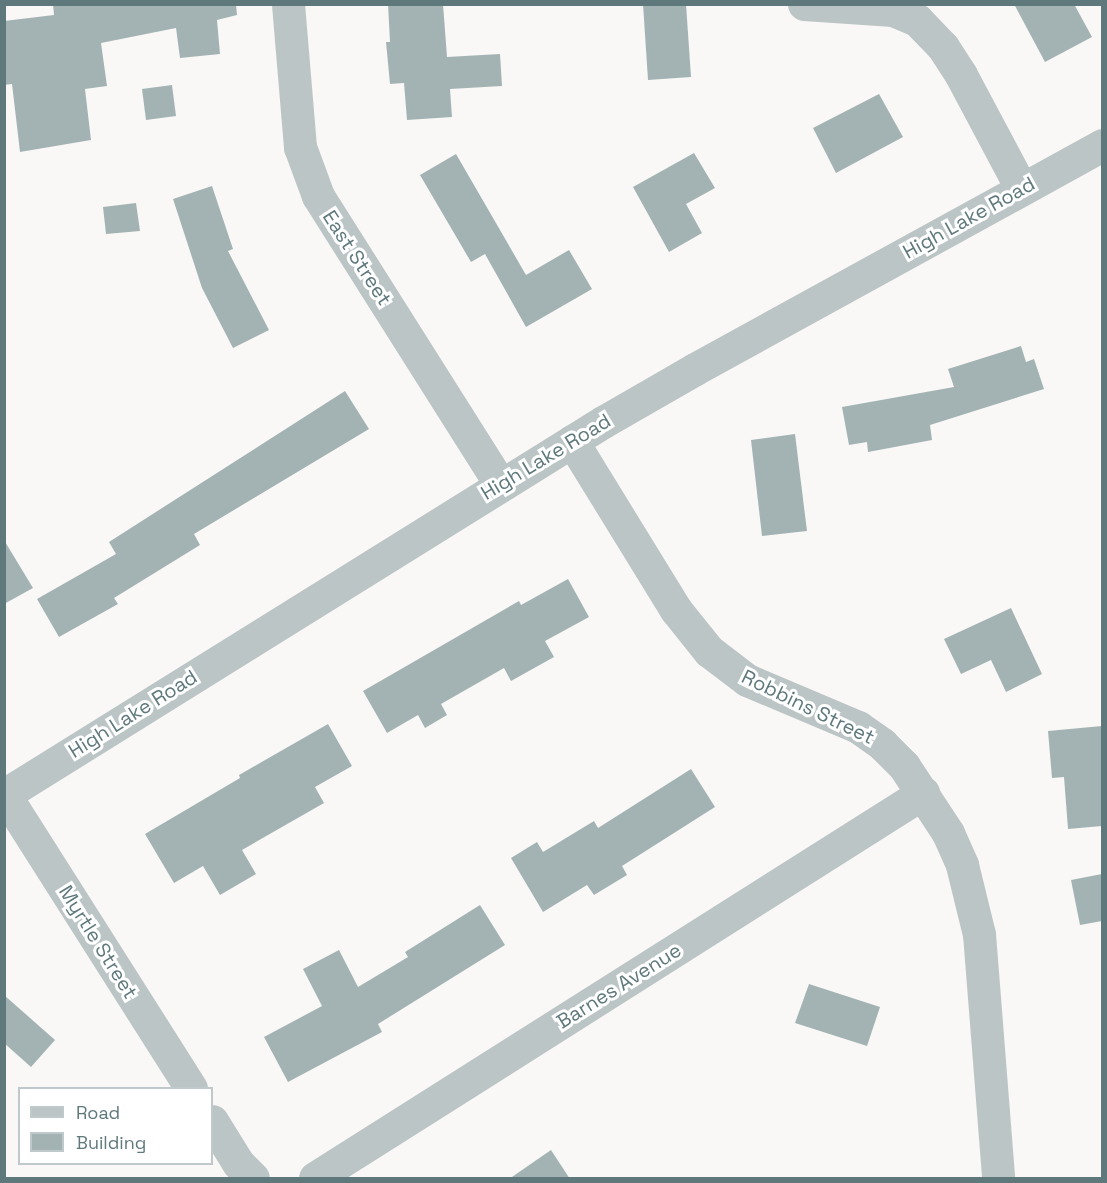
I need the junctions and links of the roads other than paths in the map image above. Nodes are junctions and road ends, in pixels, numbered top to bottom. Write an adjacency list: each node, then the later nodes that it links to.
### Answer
1 (288, 4): 7 (street, East Street)
2 (804, 4): 3 (street)
3 (920, 12): 5 (street)
4 (1102, 145): 5 (street, High Lake Road)
5 (1020, 188): 6 (street, High Lake Road)
6 (572, 441): 7 (street, High Lake Road); 8 (street, Robbins Street)
7 (500, 484): 9 (street, High Lake Road)
8 (922, 793): 13 (street, Barnes Avenue); 14 (street, Robbins Street)
9 (5, 795): 10 (street, Myrtle Street)
10 (190, 1087)
11 (213, 1123): 12 (street)
12 (253, 1179)
13 (315, 1179)
14 (998, 1179)

